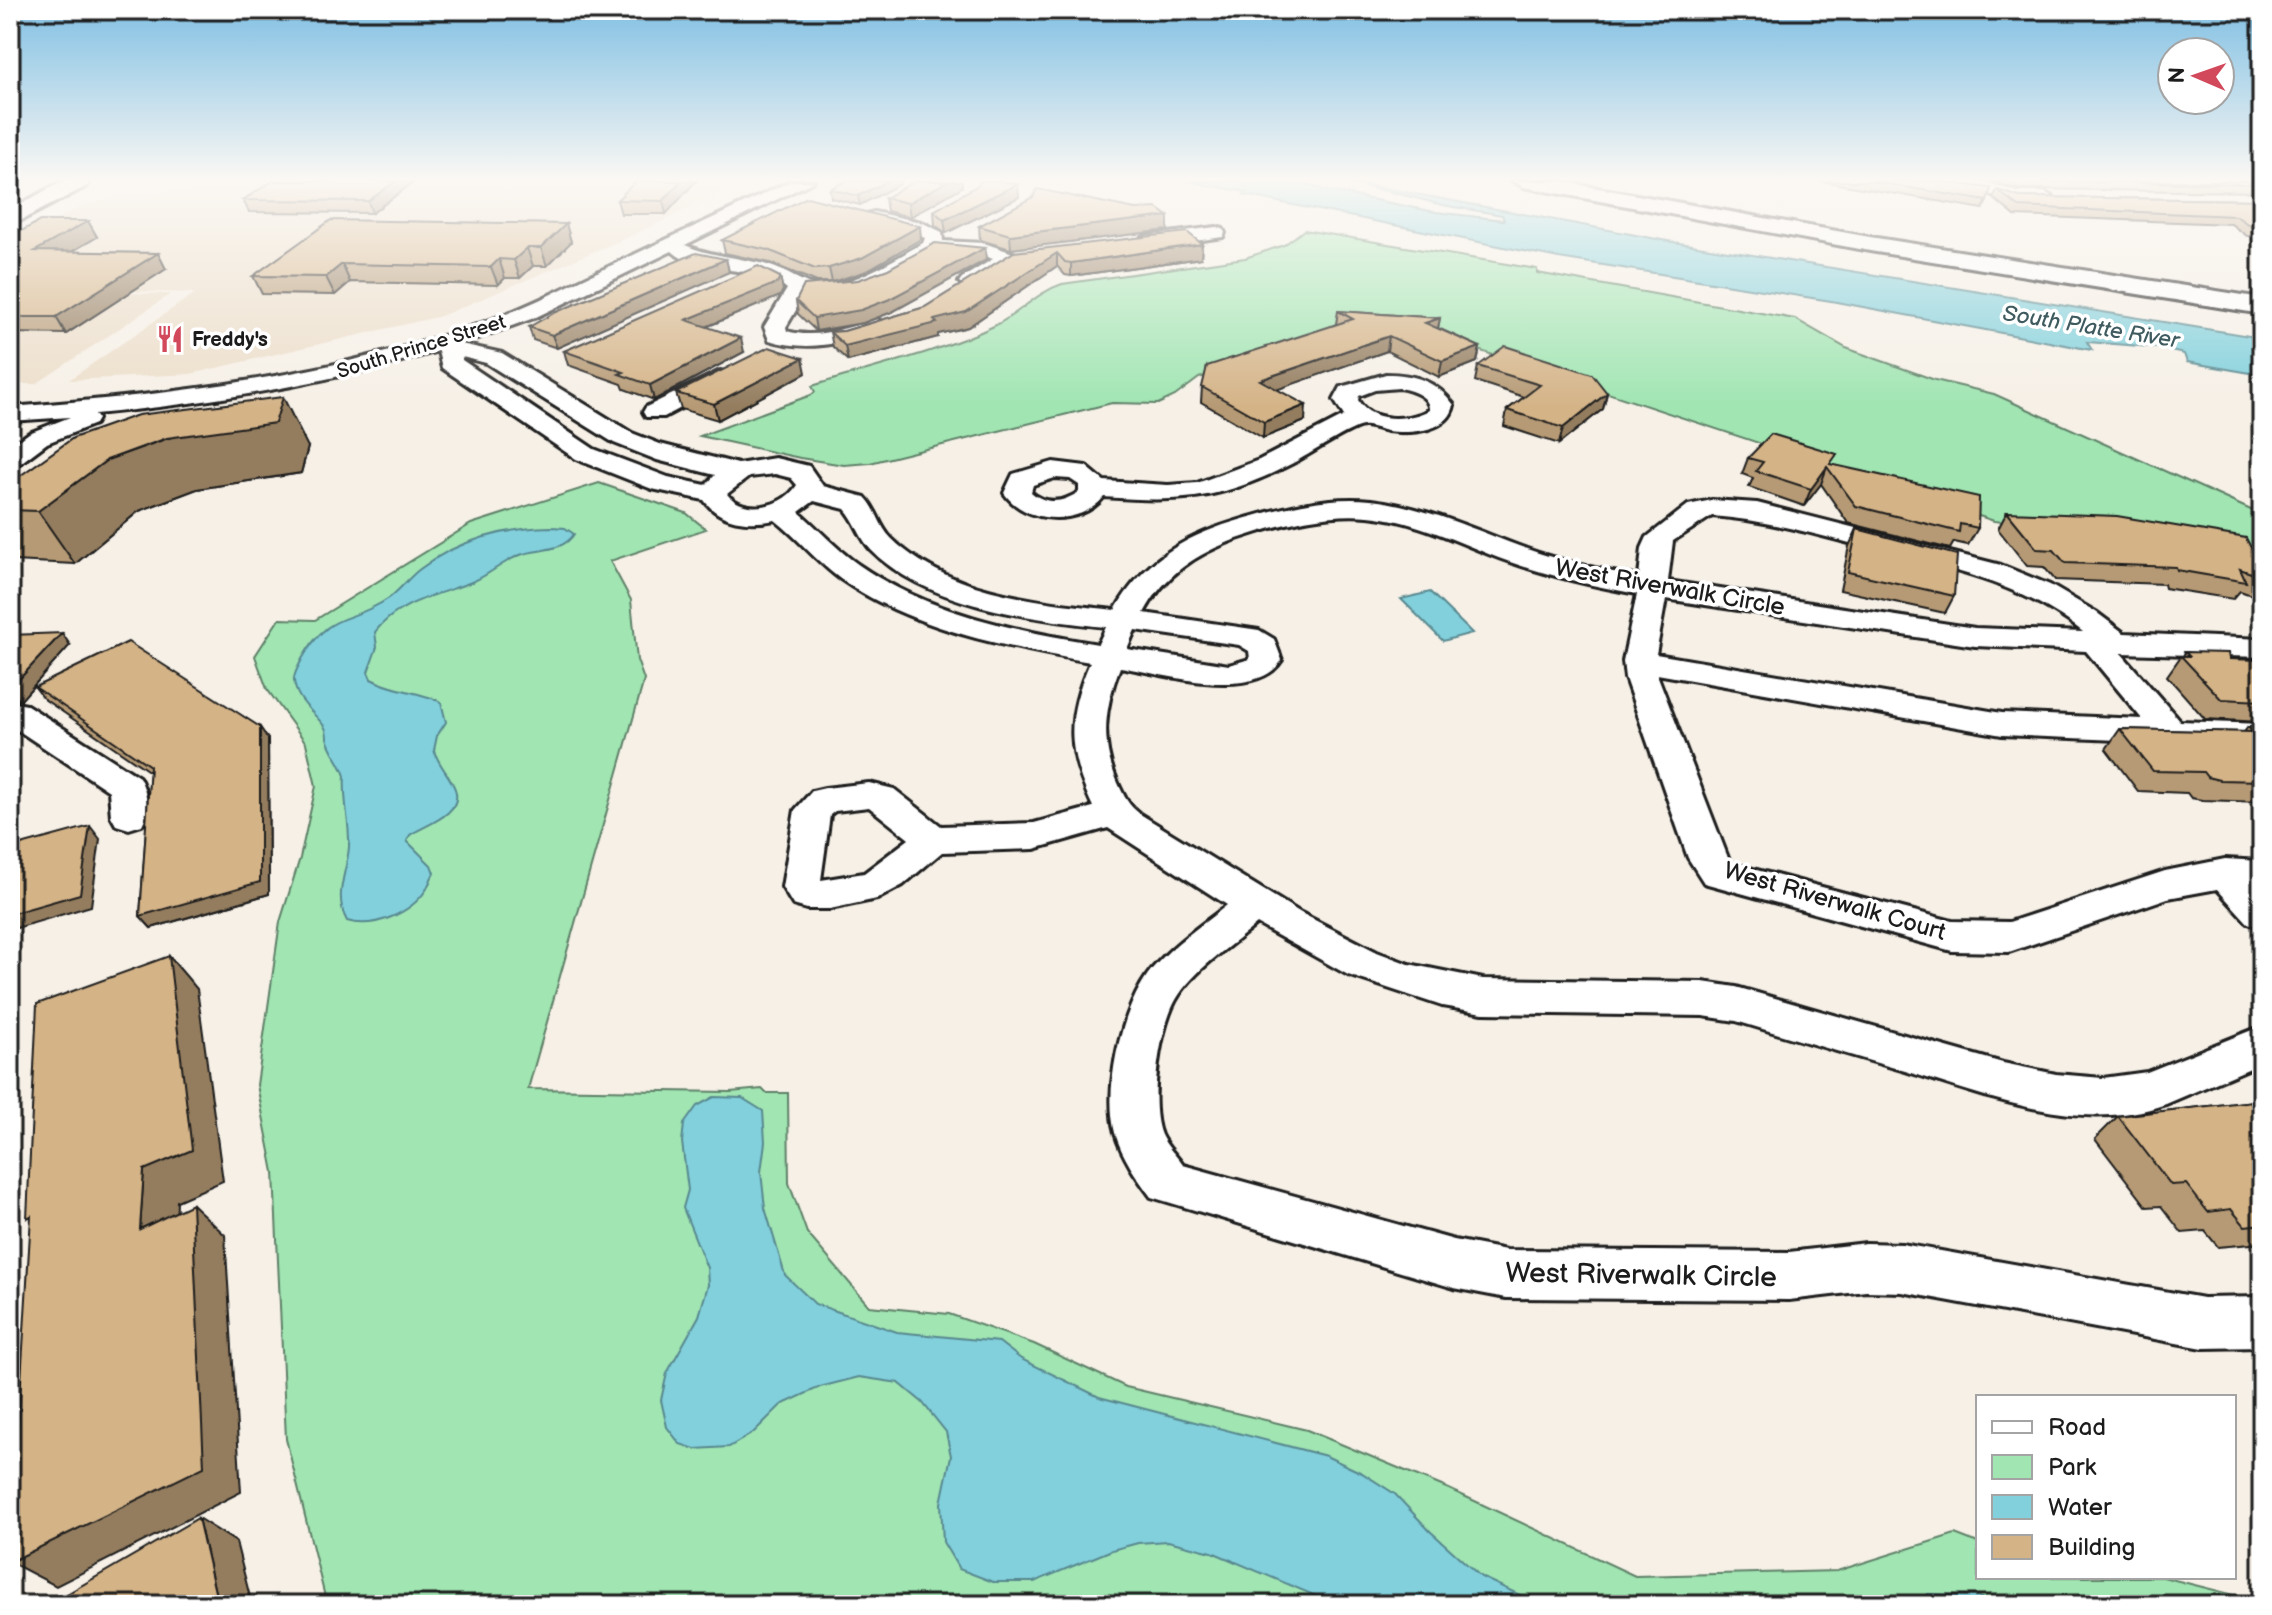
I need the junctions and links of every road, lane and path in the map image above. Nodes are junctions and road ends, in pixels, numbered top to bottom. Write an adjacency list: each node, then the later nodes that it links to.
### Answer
1 (604, 256): 12 (street, South Prince Street)
2 (656, 256): 19 (street, South Prince Street)
3 (693, 256): 8 (street)
4 (914, 256): 11 (street)
5 (1013, 256): 13 (street)
6 (1948, 256): 15 (main road)
7 (2061, 256): 10 (main road)
8 (760, 269): 9 (street); 11 (street)
9 (732, 281)
10 (2262, 287)
11 (798, 288): 18 (street)
12 (522, 292)
13 (948, 294)
14 (488, 305): 17 (street, South Prince Street)
15 (2262, 306)
16 (900, 319): 18 (street)
17 (423, 327): 19 (street); 23 (street, South Prince Street)
18 (791, 340): 20 (street)
19 (446, 346): 24 (street, South Prince Street); 32 (street); 35 (street)
20 (764, 354)
21 (737, 369): 26 (street)
22 (10, 393): 23 (street, South Prince Street)
23 (37, 403): 24 (street, South Prince Street); 25 (street); 27 (street, South Prince Street); 29 (street)
24 (145, 404): 30 (street)
25 (10, 405)
26 (655, 412)
27 (10, 414)
28 (1360, 417): 31 (street)
29 (10, 433)
30 (10, 459)
31 (1256, 470): 33 (street); 37 (street)
32 (739, 472): 34 (street); 35 (street)
33 (1094, 488)
34 (808, 492): 36 (street); 39 (street)
35 (713, 494): 36 (street)
36 (780, 510): 39 (street)
37 (1302, 512): 38 (street, West Riverwalk Circle); 39 (street, West Riverwalk Circle)
38 (1653, 588): 40 (street, West Riverwalk Circle); 40 (street, West Riverwalk Court); 42 (street, West Riverwalk Court)
39 (1116, 636): 39 (street); 46 (street, West Riverwalk Circle)
40 (2107, 644): 41 (street, West Riverwalk Circle); 44 (street, West Riverwalk Court)
41 (2262, 648)
42 (1639, 661): 44 (street); 49 (street, West Riverwalk Court)
43 (10, 713): 47 (street)
44 (2172, 733): 45 (street)
45 (2262, 735)
46 (1115, 813): 48 (street); 50 (street)
47 (129, 816)
48 (933, 839)
49 (2244, 874): 51 (street)
50 (1254, 904): 52 (street); 53 (street, West Riverwalk Circle)
51 (2262, 913)
52 (2262, 1044)
53 (2262, 1322)

